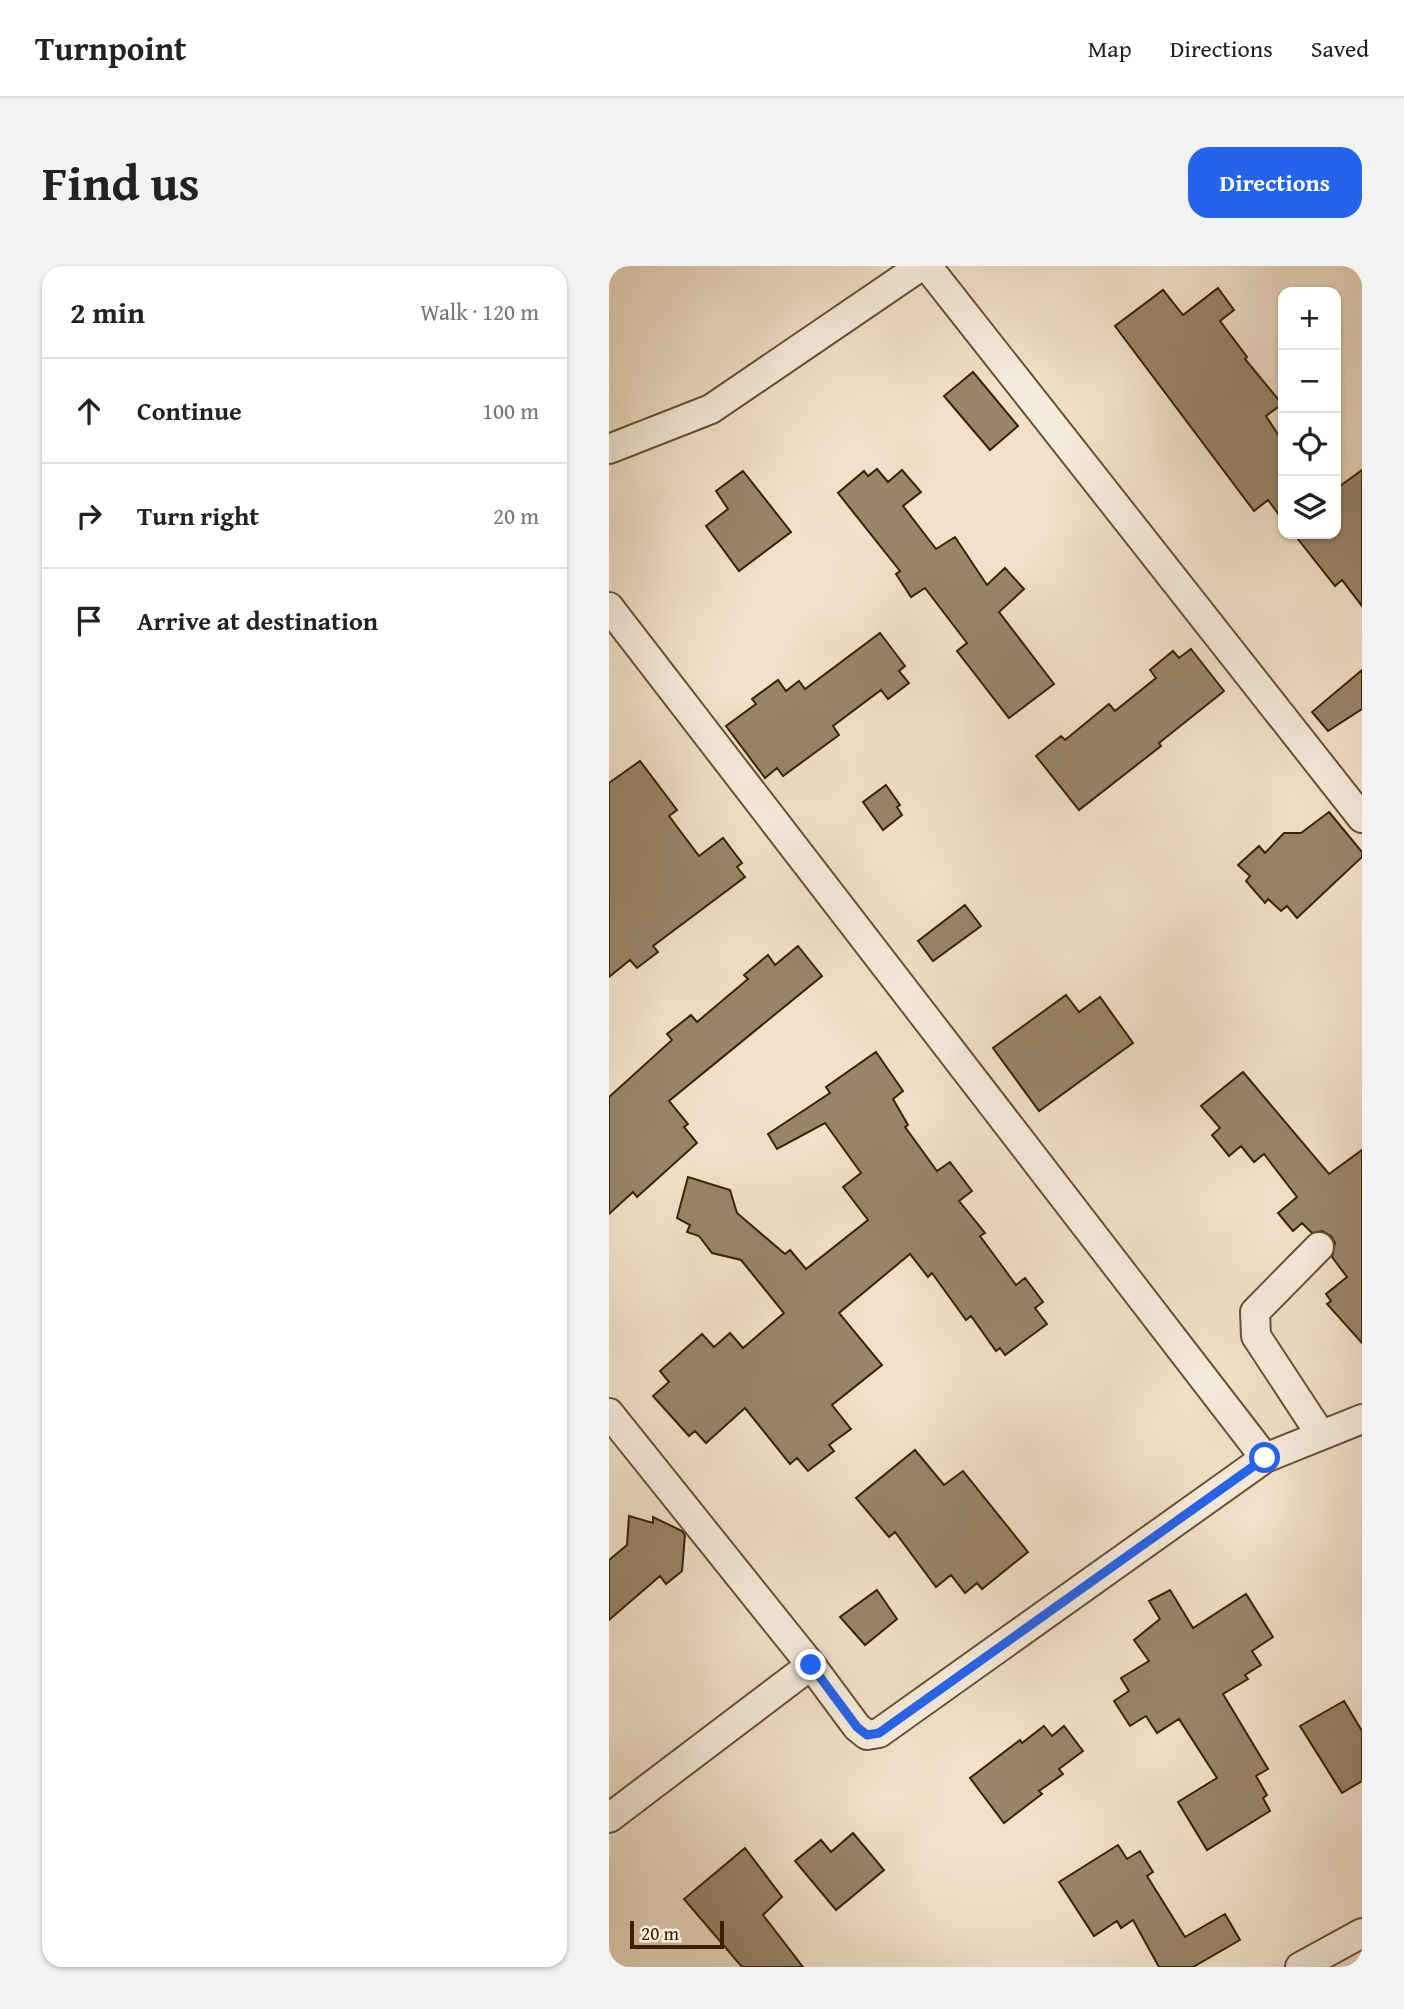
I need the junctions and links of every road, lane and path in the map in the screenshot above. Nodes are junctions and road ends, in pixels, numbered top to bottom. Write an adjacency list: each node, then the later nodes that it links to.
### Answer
1 (921, 266): 3 (street)
2 (927, 266): 5 (street)
3 (609, 449)
4 (609, 607): 10 (street)
5 (1362, 818)
6 (1319, 1247): 9 (street)
7 (609, 1413): 11 (street)
8 (1362, 1419): 9 (street)
9 (1321, 1435): 10 (street)
10 (1265, 1458): 11 (street)
11 (811, 1665): 12 (street)
12 (609, 1818)
13 (1362, 1933): 14 (street)
14 (1300, 1967)

